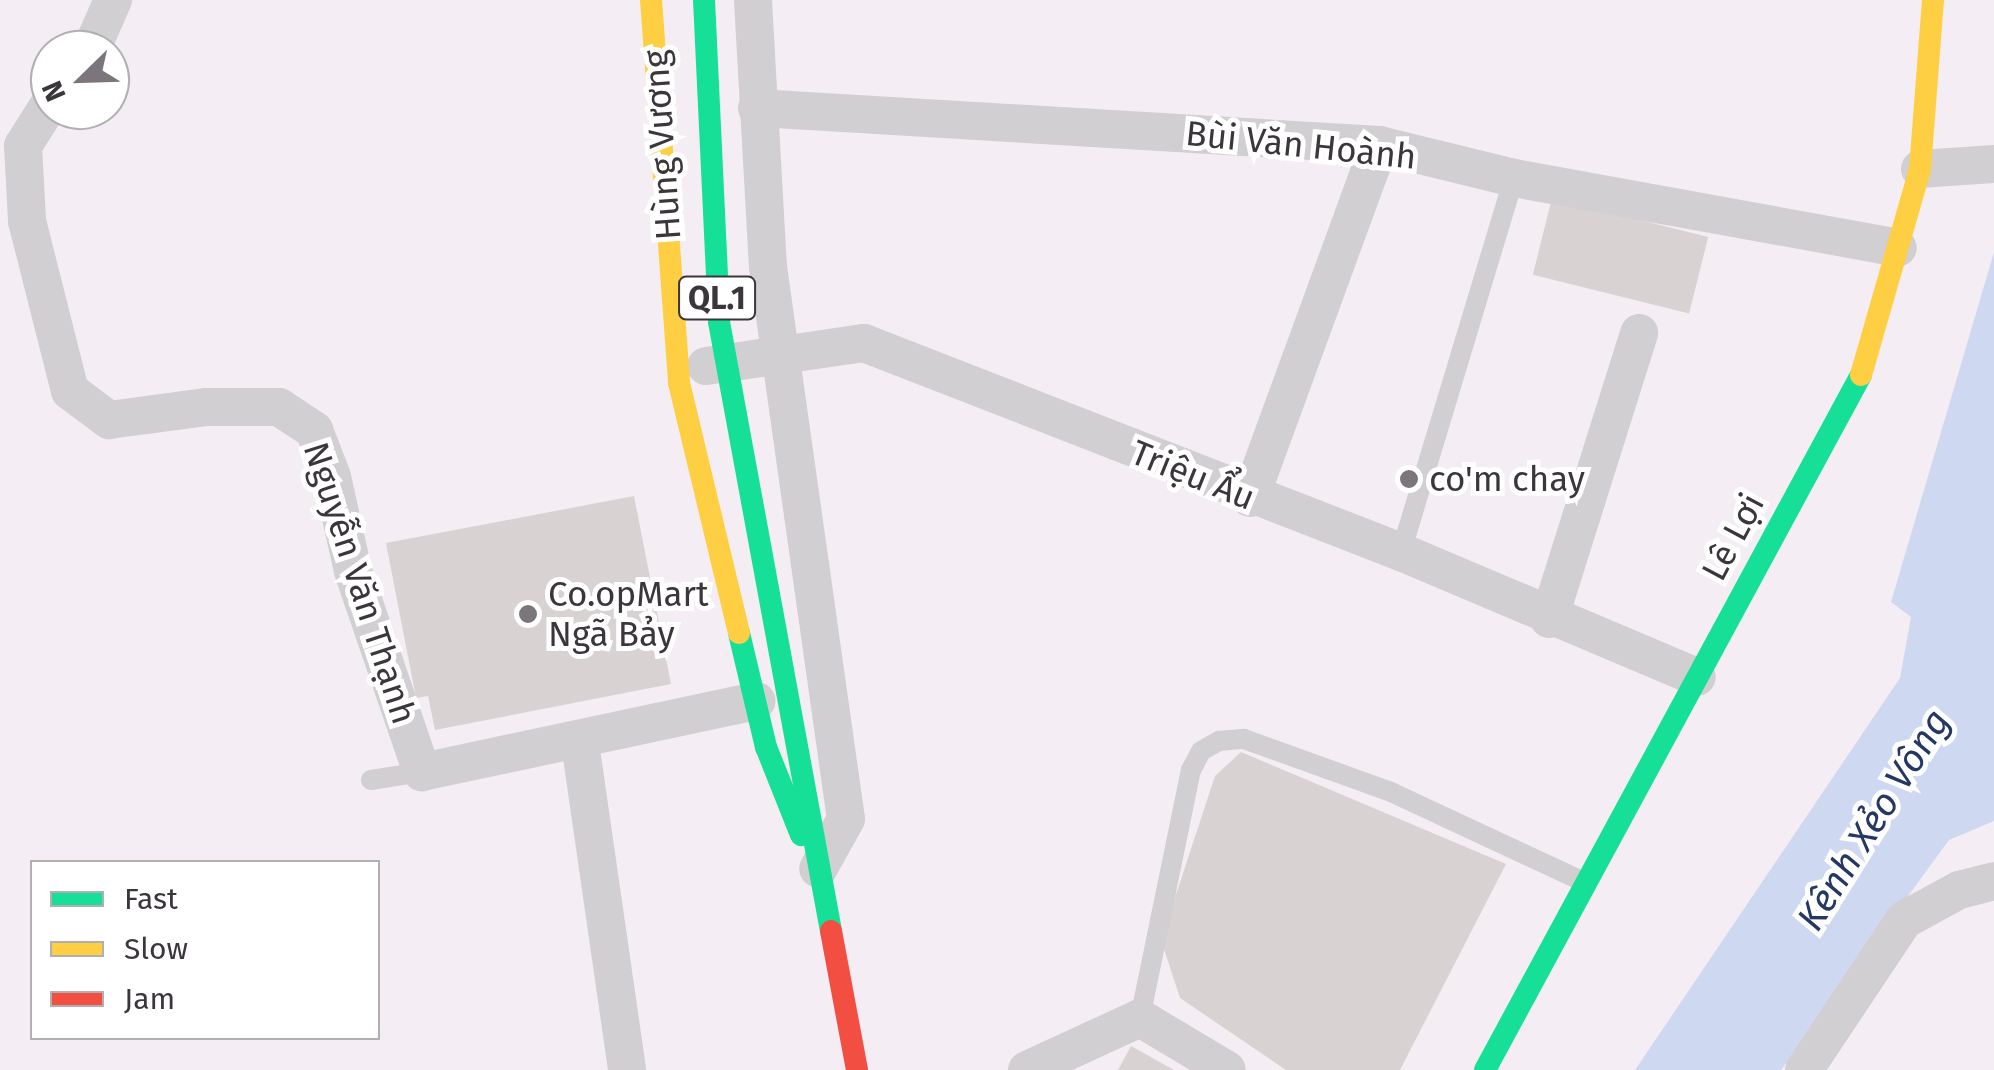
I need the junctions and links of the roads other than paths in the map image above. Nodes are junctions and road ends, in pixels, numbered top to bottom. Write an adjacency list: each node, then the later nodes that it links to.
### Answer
1 (113, 0): 6 (street)
2 (651, 0): 16 (street, Hùng Vương)
3 (704, 0): 25 (street, Hùng Vương / QL.1)
4 (753, 0): 7 (street)
5 (1933, 0): 11 (street, Lê Lợi)
6 (100, 30)
7 (757, 108): 9 (street, Bùi Văn Hoành); 15 (street)
8 (33, 130): 23 (street, Nguyễn Văn Thạnh)
9 (1379, 145): 12 (street, Bùi Văn Hoành); 17 (street)
10 (1994, 164): 11 (street)
11 (1920, 169): 13 (street, Lê Lợi)
12 (1514, 178): 13 (street, Bùi Văn Hoành); 18 (lane)
13 (1898, 248): 20 (street, Lê Lợi)
14 (1638, 333): 19 (street)
15 (781, 356): 16 (street, Triệu Ẩu); 17 (street, Triệu Ẩu); 25 (street)
16 (678, 369): 21 (street, Hùng Vương)
17 (1250, 498): 18 (street, Triệu Ẩu)
18 (1400, 552): 19 (street, Triệu Ẩu)
19 (1549, 618): 20 (street, Triệu Ẩu)
20 (1697, 677): 27 (street, Lê Lợi)
21 (757, 701): 22 (street, Nguyễn Văn Thạnh); 25 (street, Hùng Vương)
22 (580, 743): 23 (street, Nguyễn Văn Thạnh); 29 (street)
23 (422, 772): 24 (lane)
24 (371, 780)
25 (818, 869): 30 (street, Hùng Vương / QL.1)
26 (1994, 881): 34 (street)
27 (1590, 885): 28 (lane); 33 (street, Lê Lợi)
28 (1140, 1018): 31 (street); 32 (street)
29 (627, 1070)
30 (857, 1070)
31 (1026, 1070)
32 (1227, 1070)
33 (1485, 1070)
34 (1804, 1070)

